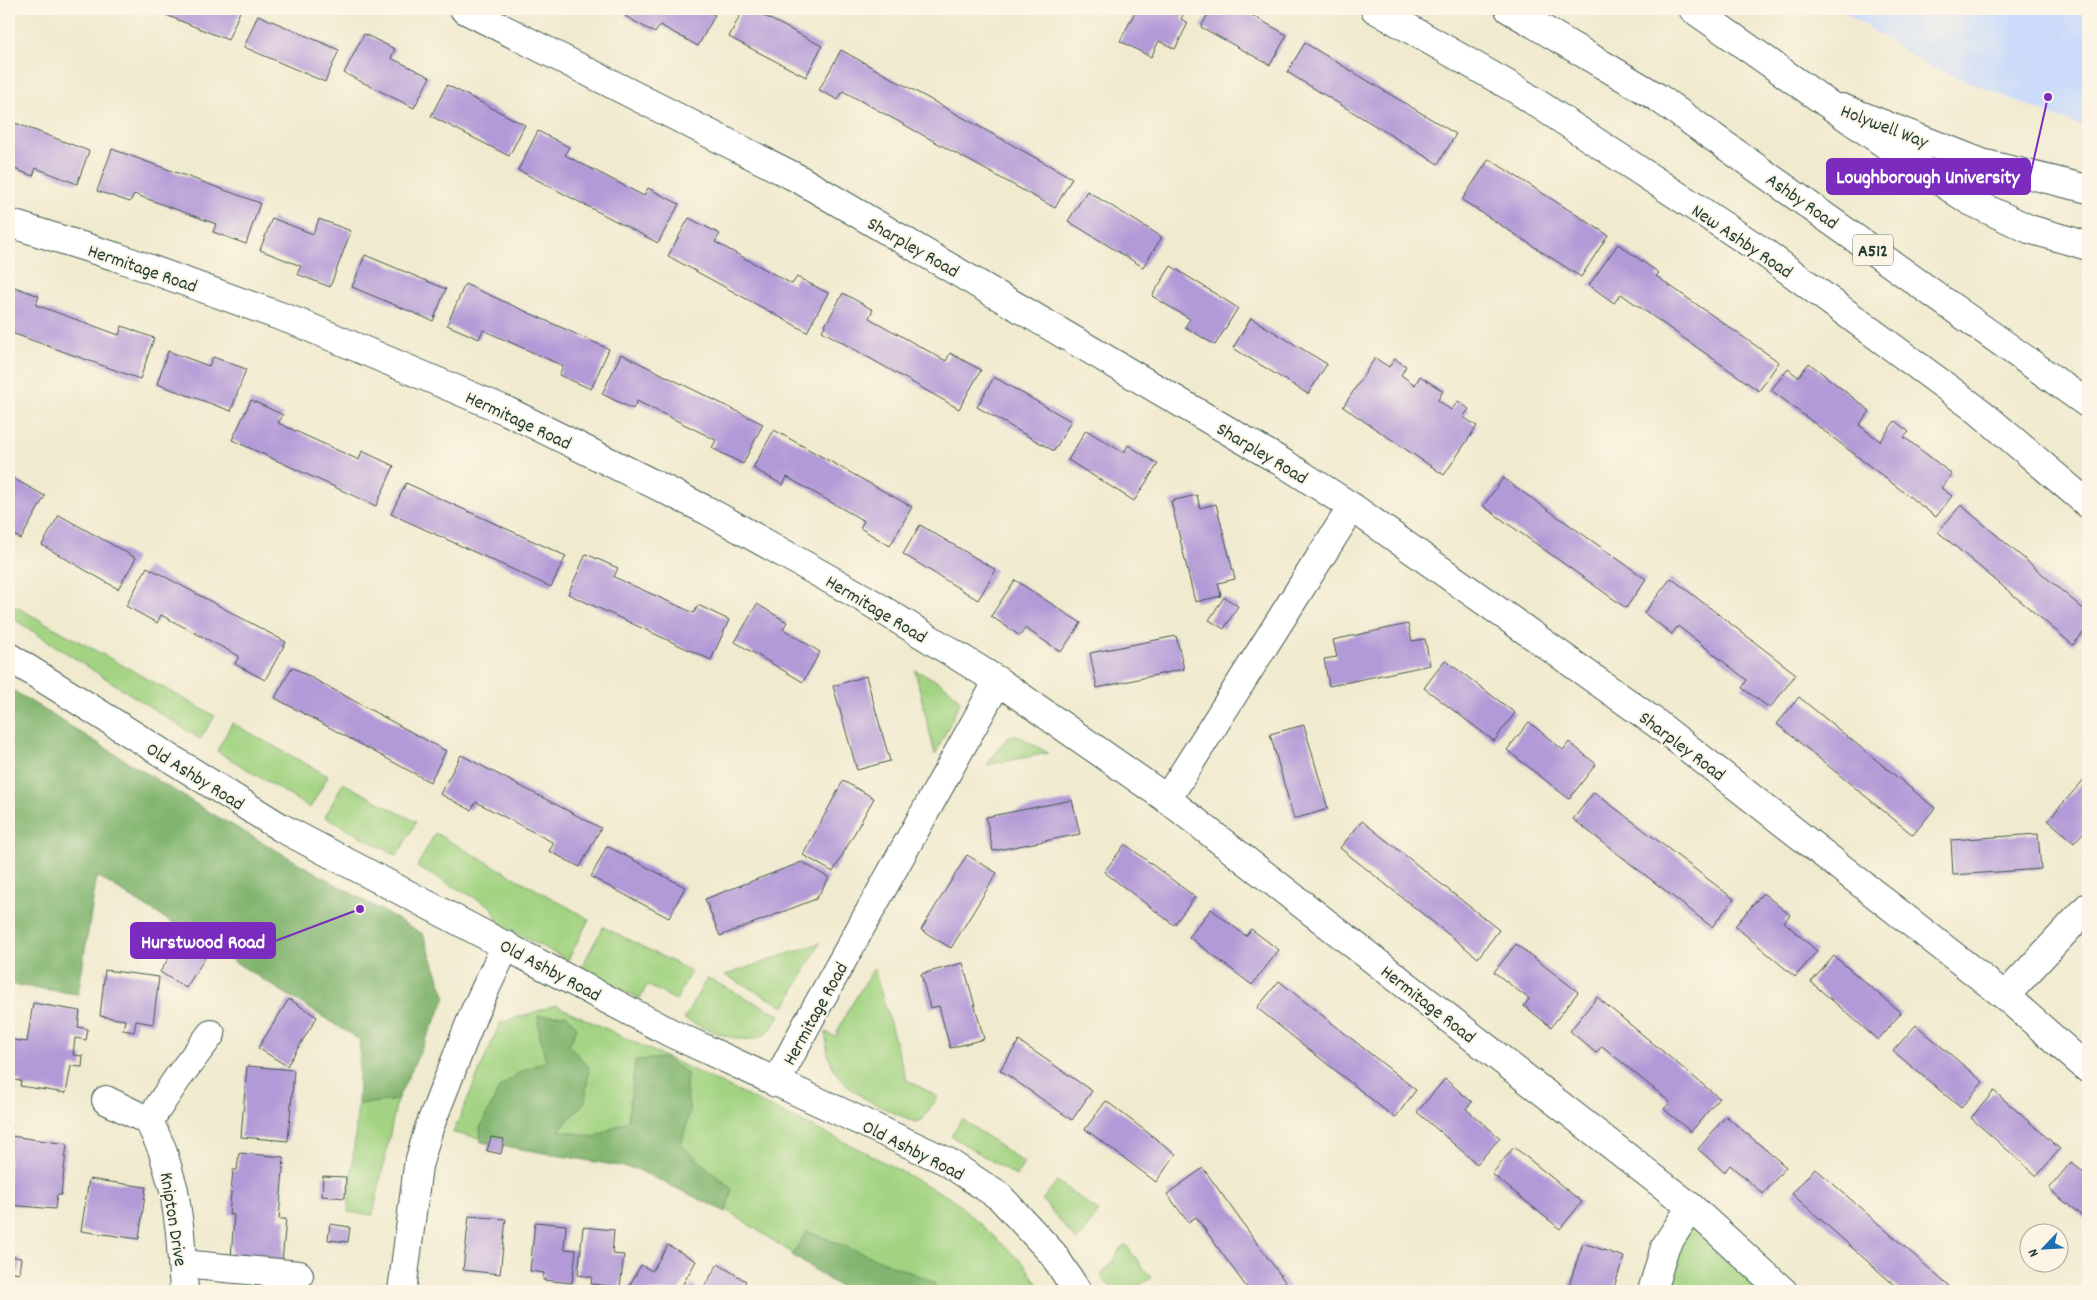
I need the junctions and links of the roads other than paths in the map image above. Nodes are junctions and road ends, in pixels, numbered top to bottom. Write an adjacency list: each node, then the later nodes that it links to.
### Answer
1 (464, 9): 11 (street, Sharpley Road)
2 (1375, 9): 10 (street, New Ashby Road)
3 (1509, 9): 9 (street, Ashby Road / A512)
4 (1693, 9): 5 (street)
5 (1826, 102): 6 (street, Holywell Way); 8 (street)
6 (2088, 189)
7 (9, 223): 13 (street, Hermitage Road)
8 (2088, 246)
9 (2088, 404)
10 (2088, 504)
11 (1352, 507): 14 (street); 17 (street, Sharpley Road)
12 (9, 657): 16 (street, Old Ashby Road)
13 (998, 681): 14 (street, Hermitage Road); 20 (street, Hermitage Road)
14 (1167, 799): 23 (street, Hermitage Road)
15 (2088, 907): 17 (street)
16 (506, 945): 20 (street, Old Ashby Road); 27 (street)
17 (2005, 996): 19 (street, Sharpley Road)
18 (211, 1034): 22 (street)
19 (2088, 1069)
20 (776, 1083): 28 (street, Old Ashby Road)
21 (106, 1100): 22 (street)
22 (149, 1121): 24 (street, Knipton Drive)
23 (1691, 1207): 29 (street); 30 (street, Hermitage Road)
24 (183, 1264): 25 (street); 26 (street, Knipton Drive)
25 (300, 1275)
26 (184, 1291)
27 (402, 1291)
28 (1077, 1291)
29 (1652, 1291)
30 (1783, 1291)

